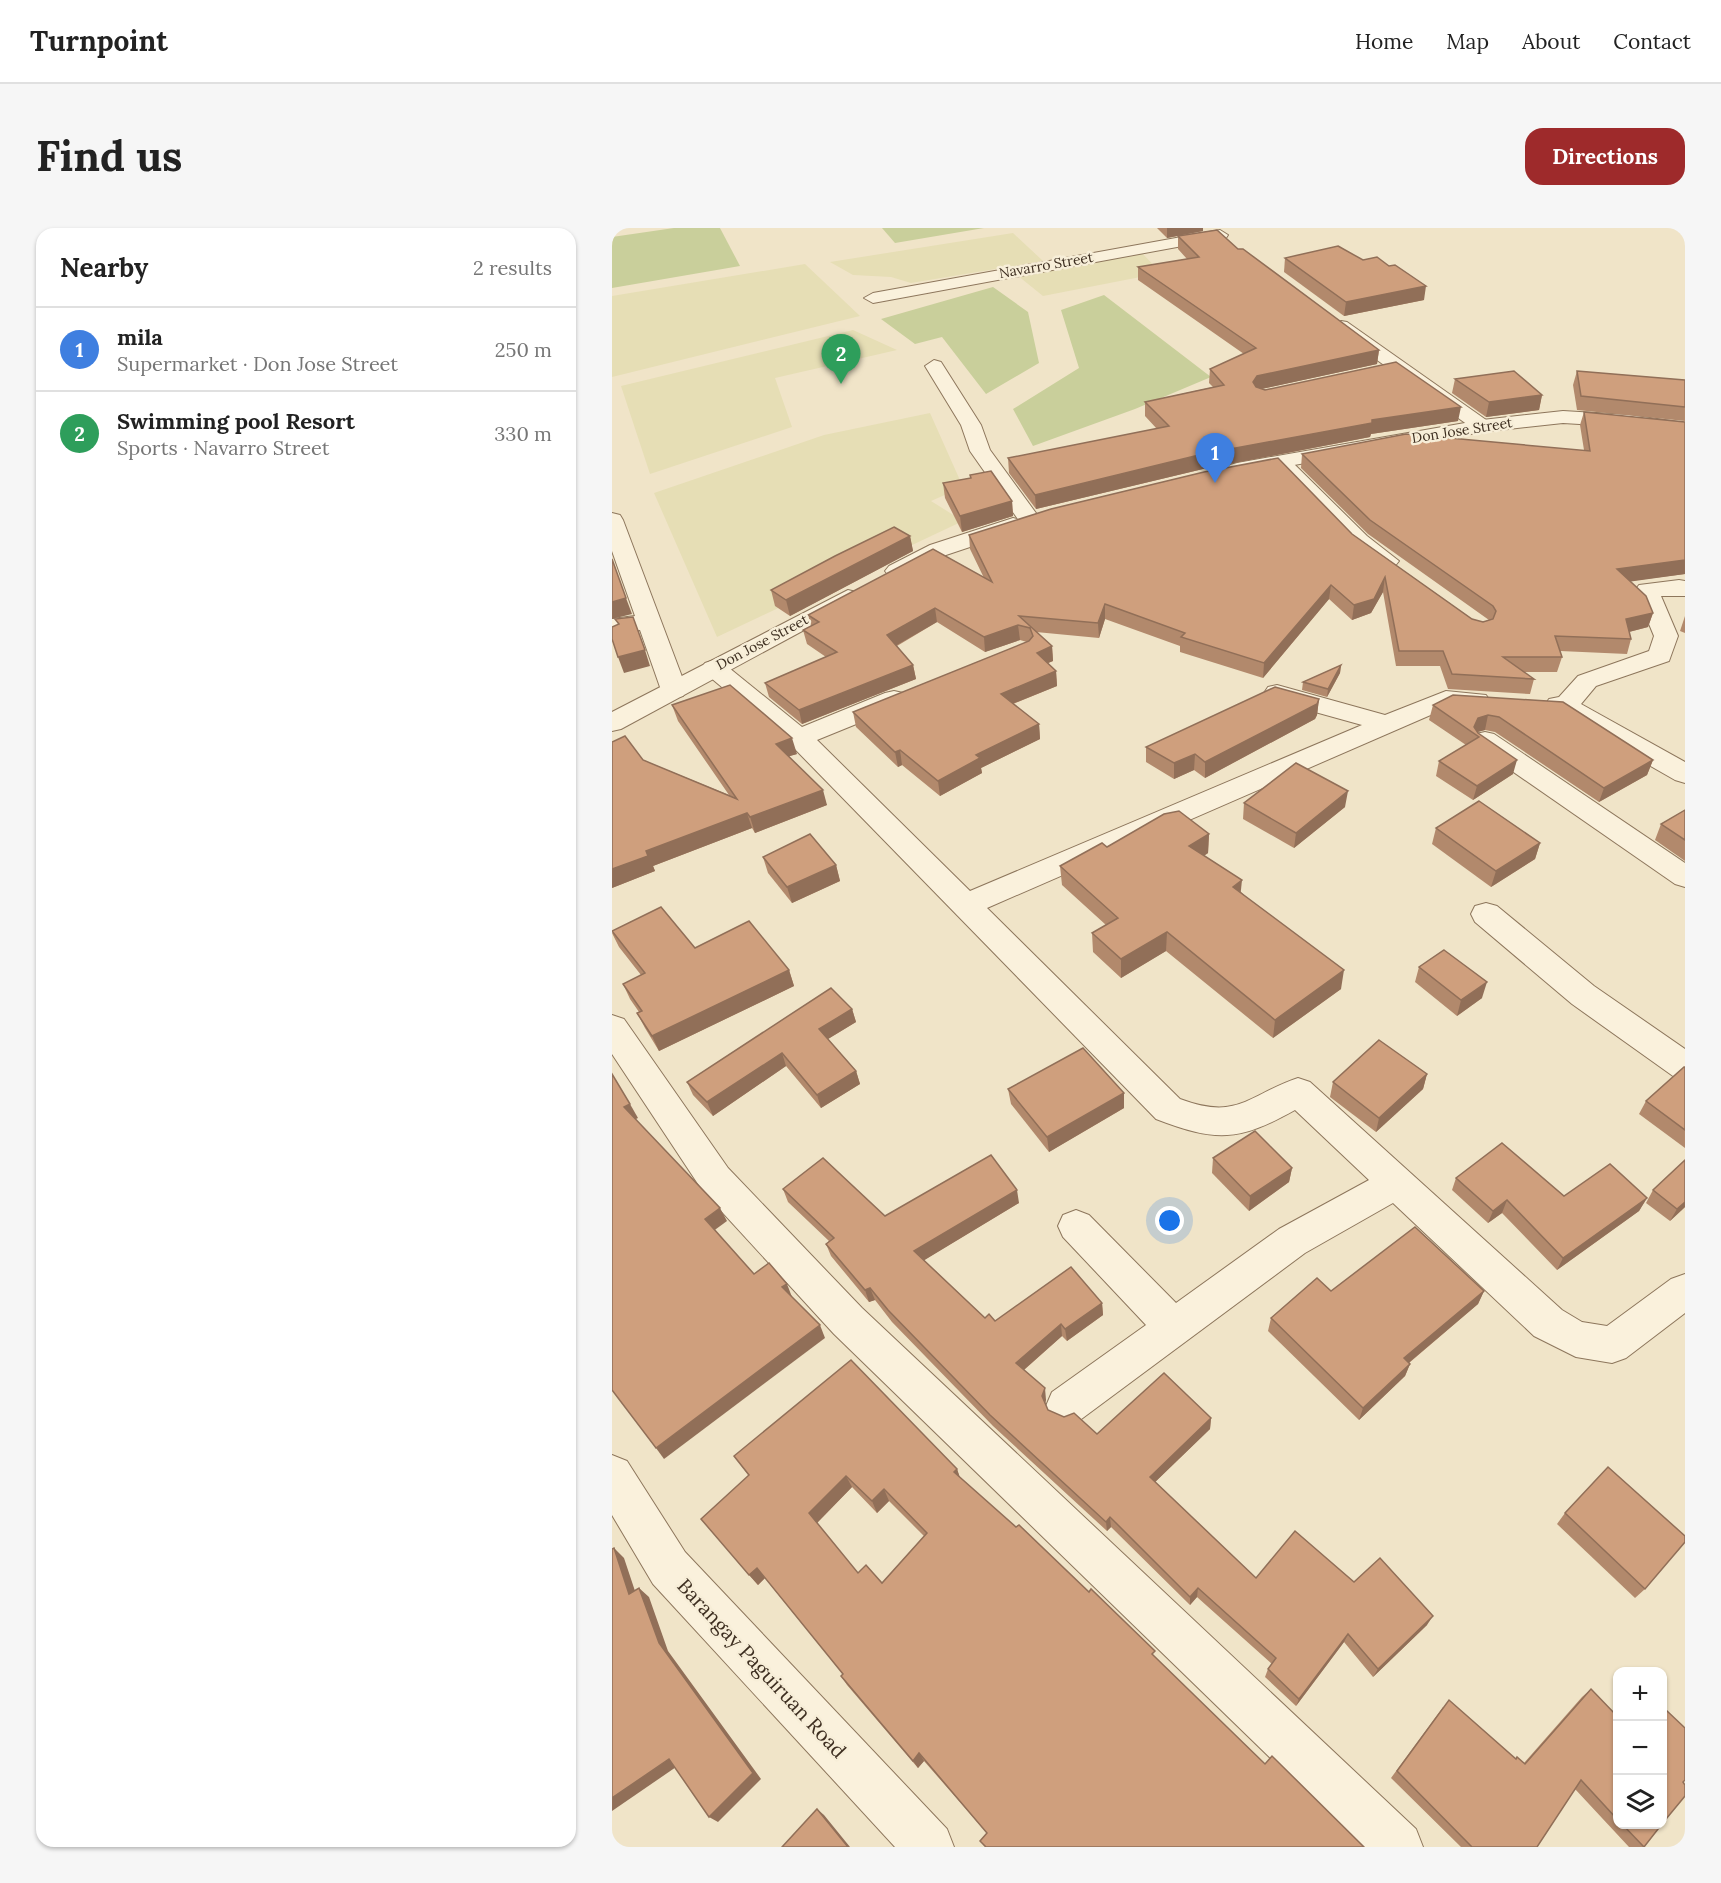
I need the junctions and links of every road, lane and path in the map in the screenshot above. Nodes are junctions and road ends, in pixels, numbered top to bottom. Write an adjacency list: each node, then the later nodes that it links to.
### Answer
1 (1215, 231): 2 (street); 3 (street, Navarro Street)
2 (1237, 246)
3 (873, 298)
4 (1328, 316): 6 (street)
5 (934, 366): 13 (street)
6 (1398, 367): 7 (street); 8 (street)
7 (1377, 371)
8 (1482, 426): 9 (street, Don Jose Street); 10 (street, Don Jose Street)
9 (1685, 429)
10 (1280, 461): 11 (street, Don Jose Street); 15 (street)
11 (1214, 473)
12 (1053, 514): 13 (street, Don Jose Street)
13 (1030, 520): 19 (street, Don Jose Street)
14 (613, 525): 17 (street)
15 (1405, 574)
16 (1685, 589): 23 (street)
17 (649, 622): 18 (street); 21 (street)
18 (612, 626)
19 (714, 668): 21 (street, Don Jose Street); 26 (street)
20 (920, 689): 26 (street)
21 (674, 690): 24 (street, Don Jose Street)
22 (1269, 691): 25 (street)
23 (1565, 706): 25 (street); 28 (street)
24 (612, 723)
25 (1387, 724): 30 (street)
26 (799, 738): 30 (street)
27 (1485, 740): 29 (street)
28 (1685, 774)
29 (1685, 877)
30 (966, 905): 34 (street)
31 (1486, 914): 33 (street)
32 (612, 1028): 41 (street)
33 (1685, 1067)
34 (1396, 1183): 36 (street); 37 (street)
35 (1076, 1226): 37 (street)
36 (1685, 1291)
37 (1174, 1327): 38 (street)
38 (1066, 1406)
39 (612, 1476): 40 (street, Barangay Paguiruan Road)
40 (929, 1847)
41 (1398, 1847)

